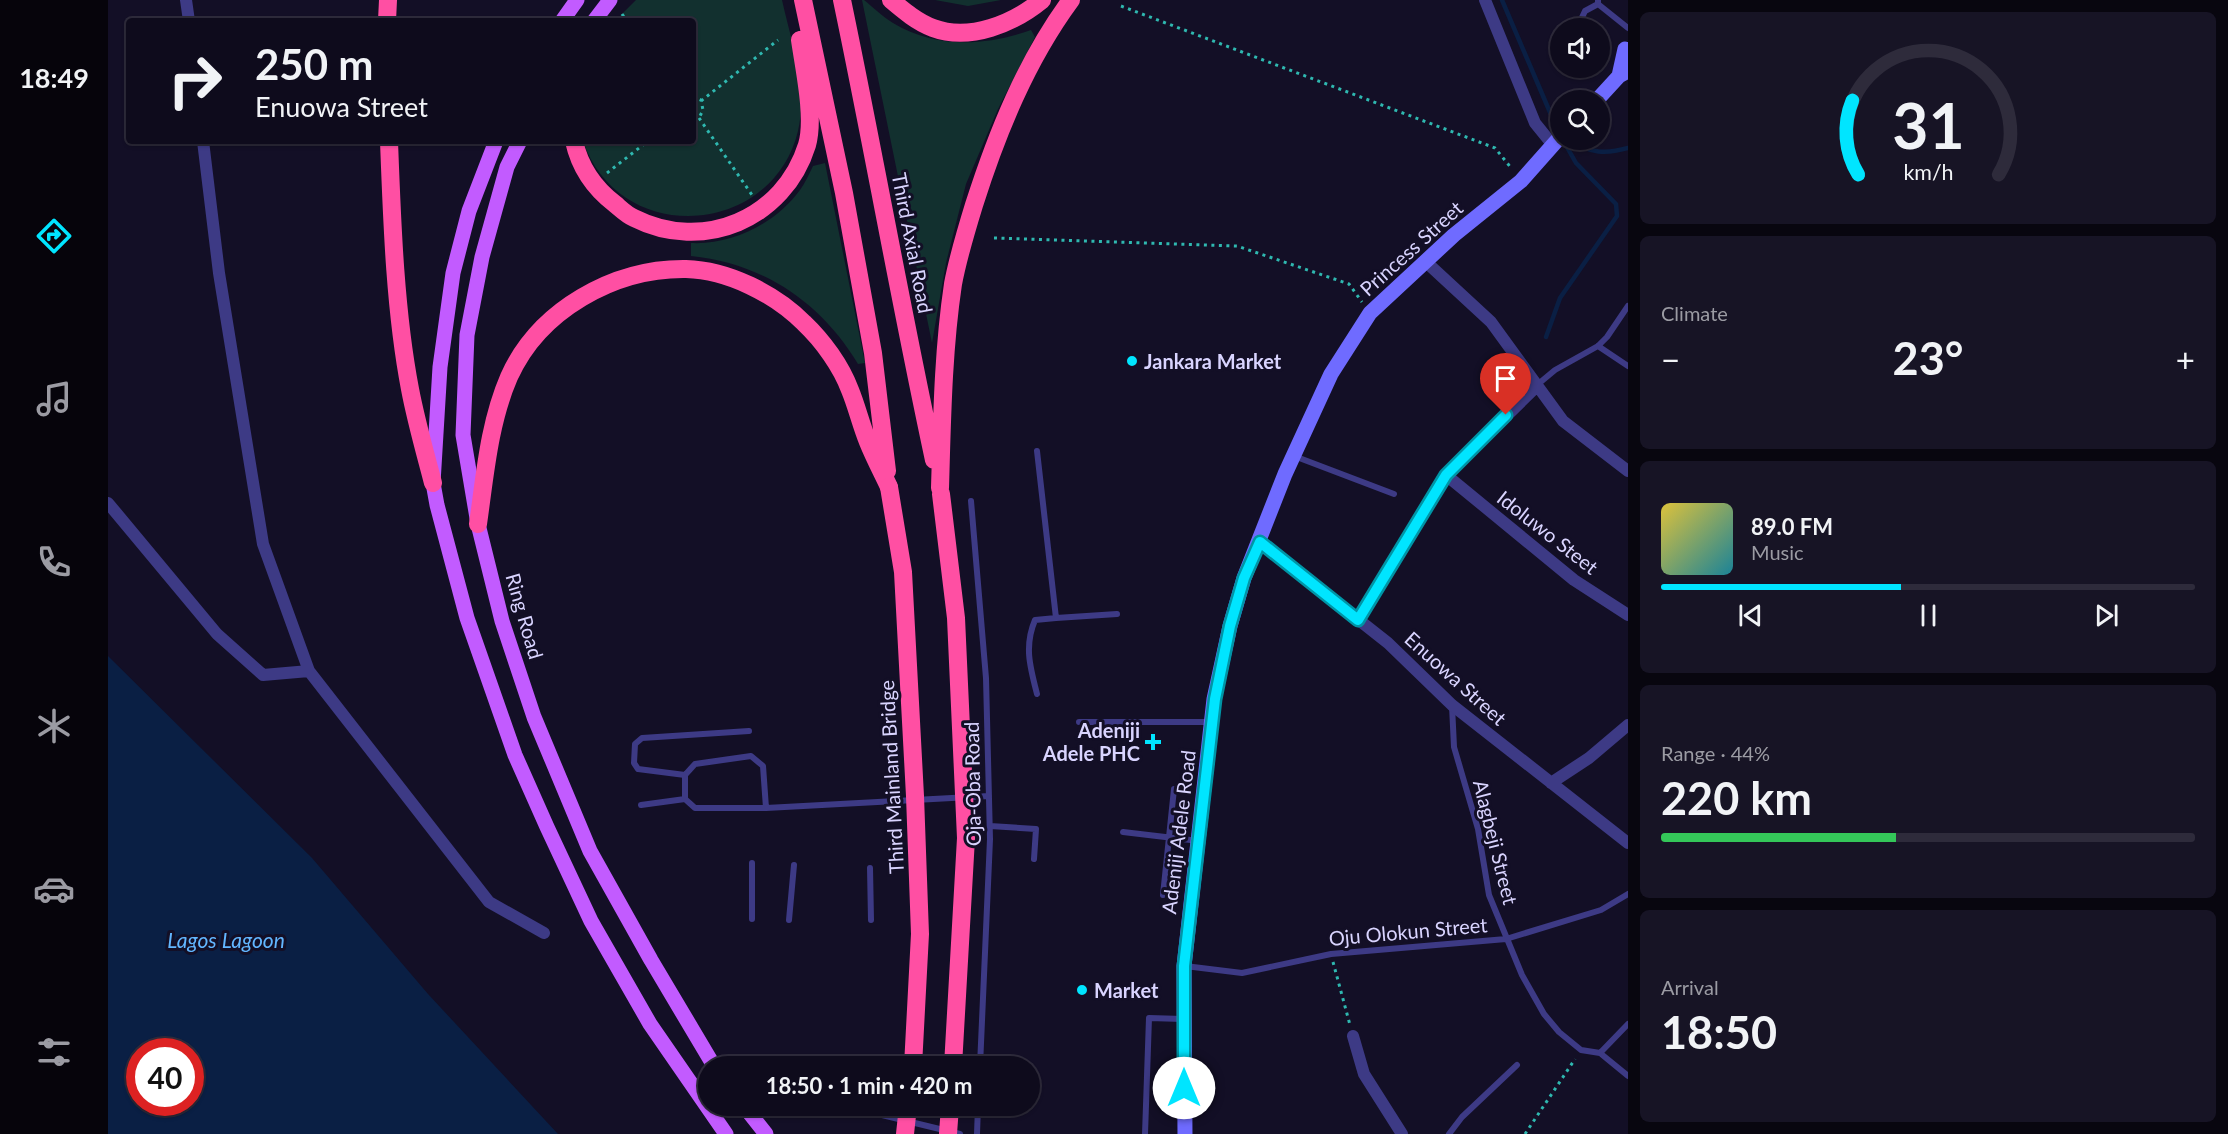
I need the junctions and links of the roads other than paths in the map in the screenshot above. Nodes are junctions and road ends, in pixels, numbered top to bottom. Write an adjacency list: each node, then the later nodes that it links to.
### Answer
1 (186, 0): 13 (street)
2 (388, 0): 14 (highway)
3 (577, 0): 15 (main road)
4 (610, 0): 16 (main road)
5 (794, 0): 27 (highway)
6 (803, 0): 39 (highway)
7 (842, 0): 40 (highway, Third Axial Road)
8 (891, 0): 9 (highway)
9 (1042, 0)
10 (1071, 0): 40 (highway)
11 (1485, 0): 22 (street)
12 (1598, 2): 17 (lane); 18 (lane)
13 (189, 18)
14 (387, 18)
15 (564, 18)
16 (596, 18)
17 (1582, 18)
18 (1628, 28)
19 (1627, 46): 20 (street)
20 (1623, 73): 21 (street)
21 (1607, 90)
22 (1550, 136)
23 (203, 144): 50 (street)
24 (389, 144): 38 (highway)
25 (495, 144): 38 (main road)
26 (518, 144): 44 (main road, Ring Road)
27 (575, 144)
28 (1550, 148): 29 (street, Princess Street)
29 (1425, 261): 33 (street); 35 (street, Princess Street)
30 (1628, 306): 31 (lane)
31 (1598, 346): 32 (lane); 33 (lane)
32 (1628, 366)
33 (1537, 386): 36 (street); 37 (street)
34 (1037, 451): 48 (lane)
35 (1293, 456): 41 (lane); 45 (street, Princess Street)
36 (1628, 471)
37 (1446, 475): 47 (street, Idoluwo Steet); 49 (street)
38 (433, 483): 96 (main road)
39 (889, 487): 44 (highway); 86 (highway, Third Mainland Bridge, bridge)
40 (941, 491): 87 (highway, bridge)
41 (1394, 494)
42 (971, 501): 60 (lane, Oja-Oba Road)
43 (108, 503): 50 (street)
44 (478, 524): 85 (main road, Ring Road)
45 (1260, 542): 49 (street, Enuowa Street); 54 (street, Adeniji Adele Road)
46 (1117, 614): 48 (lane)
47 (1628, 615)
48 (1056, 618): 51 (lane)
49 (1358, 620): 52 (street, Enuowa Street)
50 (309, 670): 78 (street)
51 (1037, 694)
52 (1452, 705): 58 (street, Enuowa Street); 79 (lane, Alagbeji Street)
53 (1079, 722): 54 (lane)
54 (1212, 722): 67 (street, Adeniji Adele Road)
55 (1628, 725): 58 (street)
56 (749, 731): 57 (lane)
57 (685, 775): 61 (lane); 63 (lane)
58 (1551, 783): 68 (street, Enuowa Street)
59 (1174, 789): 66 (lane)
60 (989, 796): 63 (lane); 64 (lane, Oja-Oba Road)
61 (685, 799): 62 (lane); 63 (lane)
62 (641, 806)
63 (766, 808)
64 (990, 826): 69 (lane); 88 (lane, Oja-Oba Road)
65 (1123, 832): 66 (lane)
66 (1169, 838): 67 (lane); 74 (lane)
67 (1199, 841): 80 (street, Adeniji Adele Road)
68 (1628, 843)
69 (1034, 859)
70 (752, 863): 75 (lane)
71 (794, 865): 76 (lane)
72 (870, 868): 77 (lane)
73 (1628, 894): 79 (lane, Oju Olokun Street)
74 (1163, 895)
75 (752, 919)
76 (789, 920)
77 (872, 920)
78 (544, 933)
79 (1506, 939): 80 (lane, Oju Olokun Street); 84 (lane, Alagbeji Street)
80 (1184, 966): 81 (street, Adeniji Adele Road)
81 (1184, 1019): 102 (lane); 103 (street, Adeniji Adele Road)
82 (1628, 1024): 84 (lane)
83 (1353, 1036): 104 (street)
84 (1600, 1053): 90 (lane)
85 (708, 1056)
86 (914, 1056)
87 (954, 1056)
88 (980, 1056)
89 (1517, 1065): 105 (lane)
90 (1628, 1076)
91 (752, 1116): 97 (main road)
92 (887, 1116): 100 (lane)
93 (907, 1116): 98 (highway, bridge)
94 (949, 1116): 99 (highway, bridge)
95 (978, 1116): 101 (lane)
96 (726, 1134)
97 (766, 1134)
98 (905, 1134)
99 (948, 1134)
100 (960, 1134)
101 (977, 1134)
102 (1145, 1134)
103 (1185, 1134)
104 (1402, 1134)
105 (1449, 1134)

